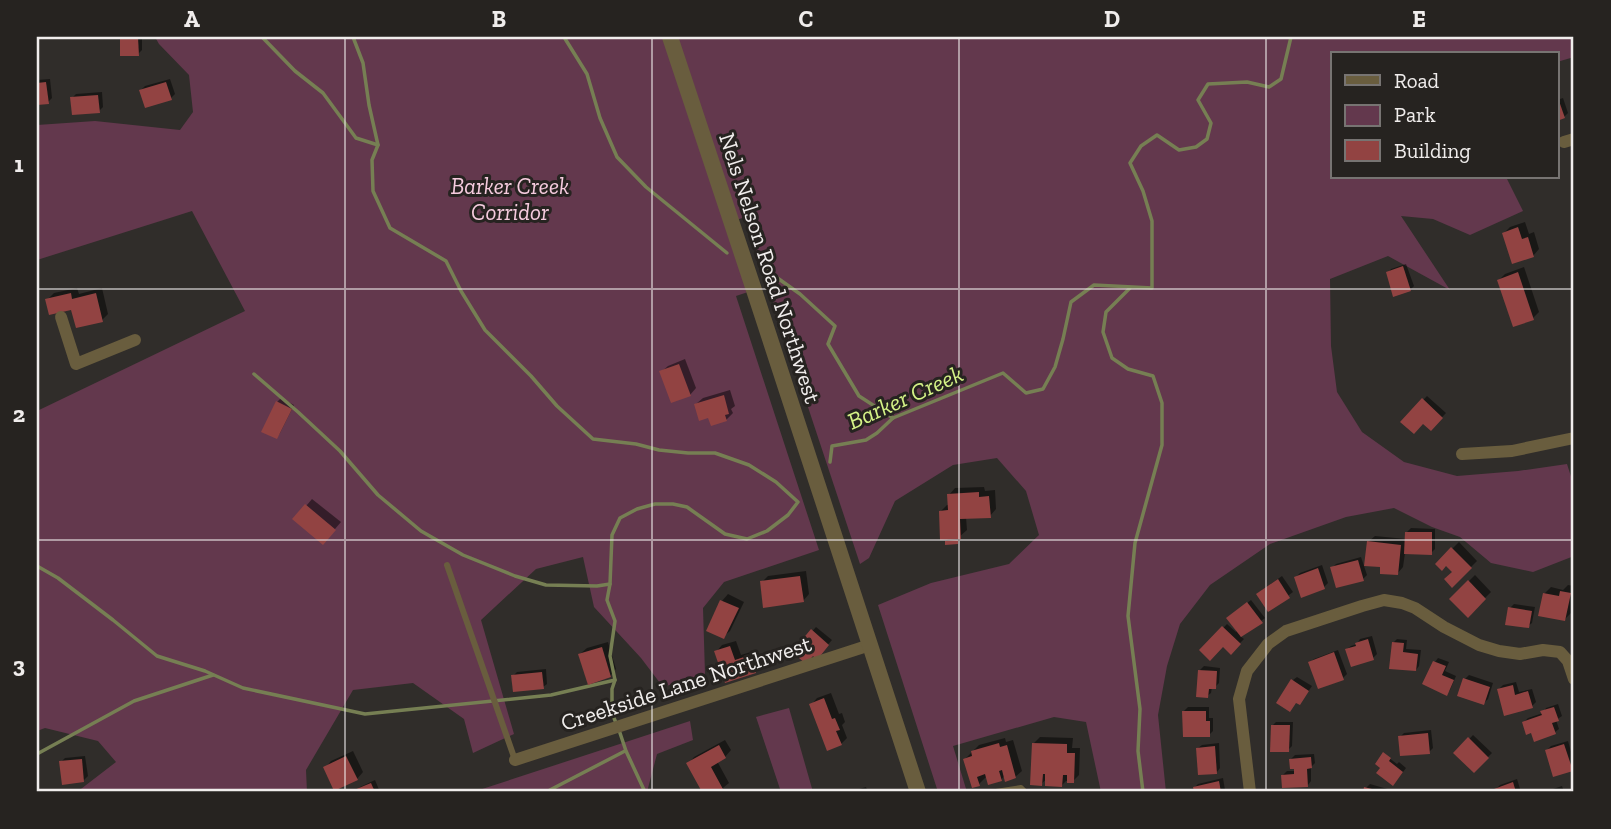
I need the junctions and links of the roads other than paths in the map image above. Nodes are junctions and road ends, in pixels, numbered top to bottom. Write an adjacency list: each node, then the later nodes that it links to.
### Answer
1 (670, 37): 7 (street, Nels Nelson Road Northwest)
2 (61, 317): 3 (street)
3 (135, 340)
4 (1574, 438): 5 (street)
5 (1462, 454)
6 (447, 565): 9 (lane)
7 (870, 645): 9 (street, Creekside Lane Northwest); 10 (street, Nels Nelson Road Northwest)
8 (1574, 679): 13 (street)
9 (515, 760)
10 (918, 792)
11 (996, 792): 12 (lane)
12 (1025, 792)
13 (1250, 792)

